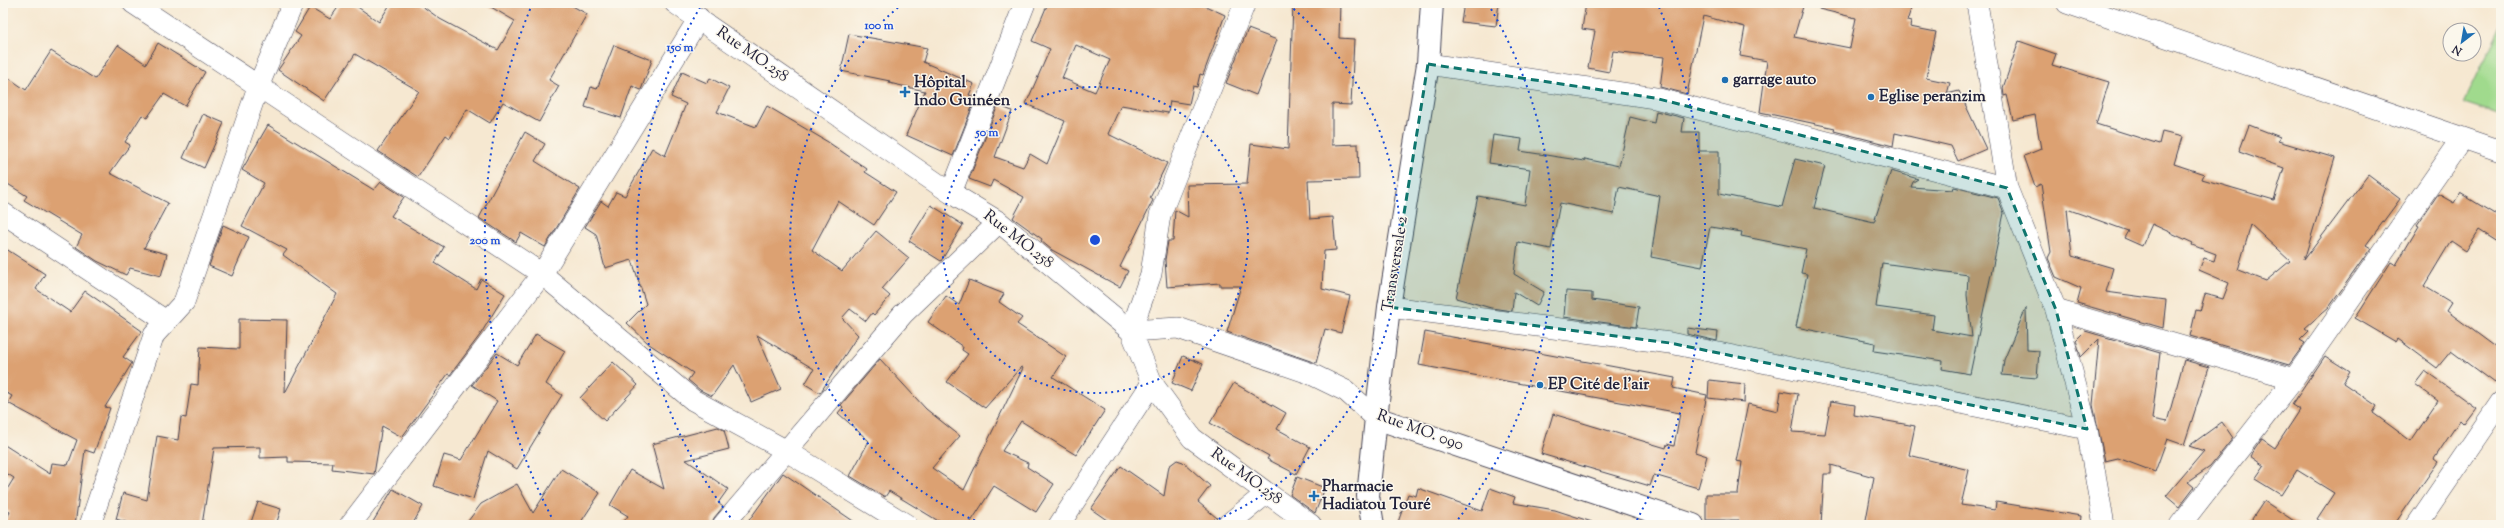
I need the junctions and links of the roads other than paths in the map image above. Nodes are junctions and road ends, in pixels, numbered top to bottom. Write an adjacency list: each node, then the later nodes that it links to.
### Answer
1 (133, 3): 11 (street)
2 (293, 3): 11 (street)
3 (675, 3): 9 (street, Rue MO.258)
4 (1025, 3): 15 (street)
5 (1245, 3): 22 (street)
6 (1432, 3): 10 (main road, Transversale 2)
7 (1977, 3): 14 (street)
8 (2073, 4): 12 (street)
9 (699, 18): 15 (street, Rue MO.258); 18 (street)
10 (1428, 64): 14 (street); 19 (main road, Transversale 2)
11 (258, 87): 18 (street); 21 (street)
12 (2462, 139): 13 (street); 23 (street)
13 (2501, 151)
14 (2007, 188): 20 (street)
15 (951, 193): 17 (street, Rue MO.258)
16 (3, 213): 21 (street)
17 (999, 222): 22 (street, Rue MO.258); 28 (street)
18 (542, 274): 28 (street); 31 (street)
19 (1389, 307): 26 (main road, Transversale 2); 27 (street)
20 (2056, 310): 23 (street); 27 (street)
21 (166, 321): 30 (street)
22 (1131, 331): 24 (street, Rue MO.258); 26 (street, Rue MO. 090)
23 (2294, 379): 40 (street)
24 (1152, 383): 29 (street, Rue MO.258); 34 (street)
25 (2501, 402): 41 (street)
26 (1376, 418): 37 (main road, Transversale 2); 38 (main road, Rue MO. 090)
27 (2087, 429): 39 (street)
28 (785, 450): 32 (street); 33 (street)
29 (1266, 493): 35 (street); 36 (street, Rue MO.258)
30 (90, 525)
31 (350, 525)
32 (723, 525)
33 (907, 525)
34 (1059, 525)
35 (1227, 525)
36 (1311, 525)
37 (1372, 525)
38 (1693, 525)
39 (2104, 525)
40 (2180, 525)
41 (2417, 525)

